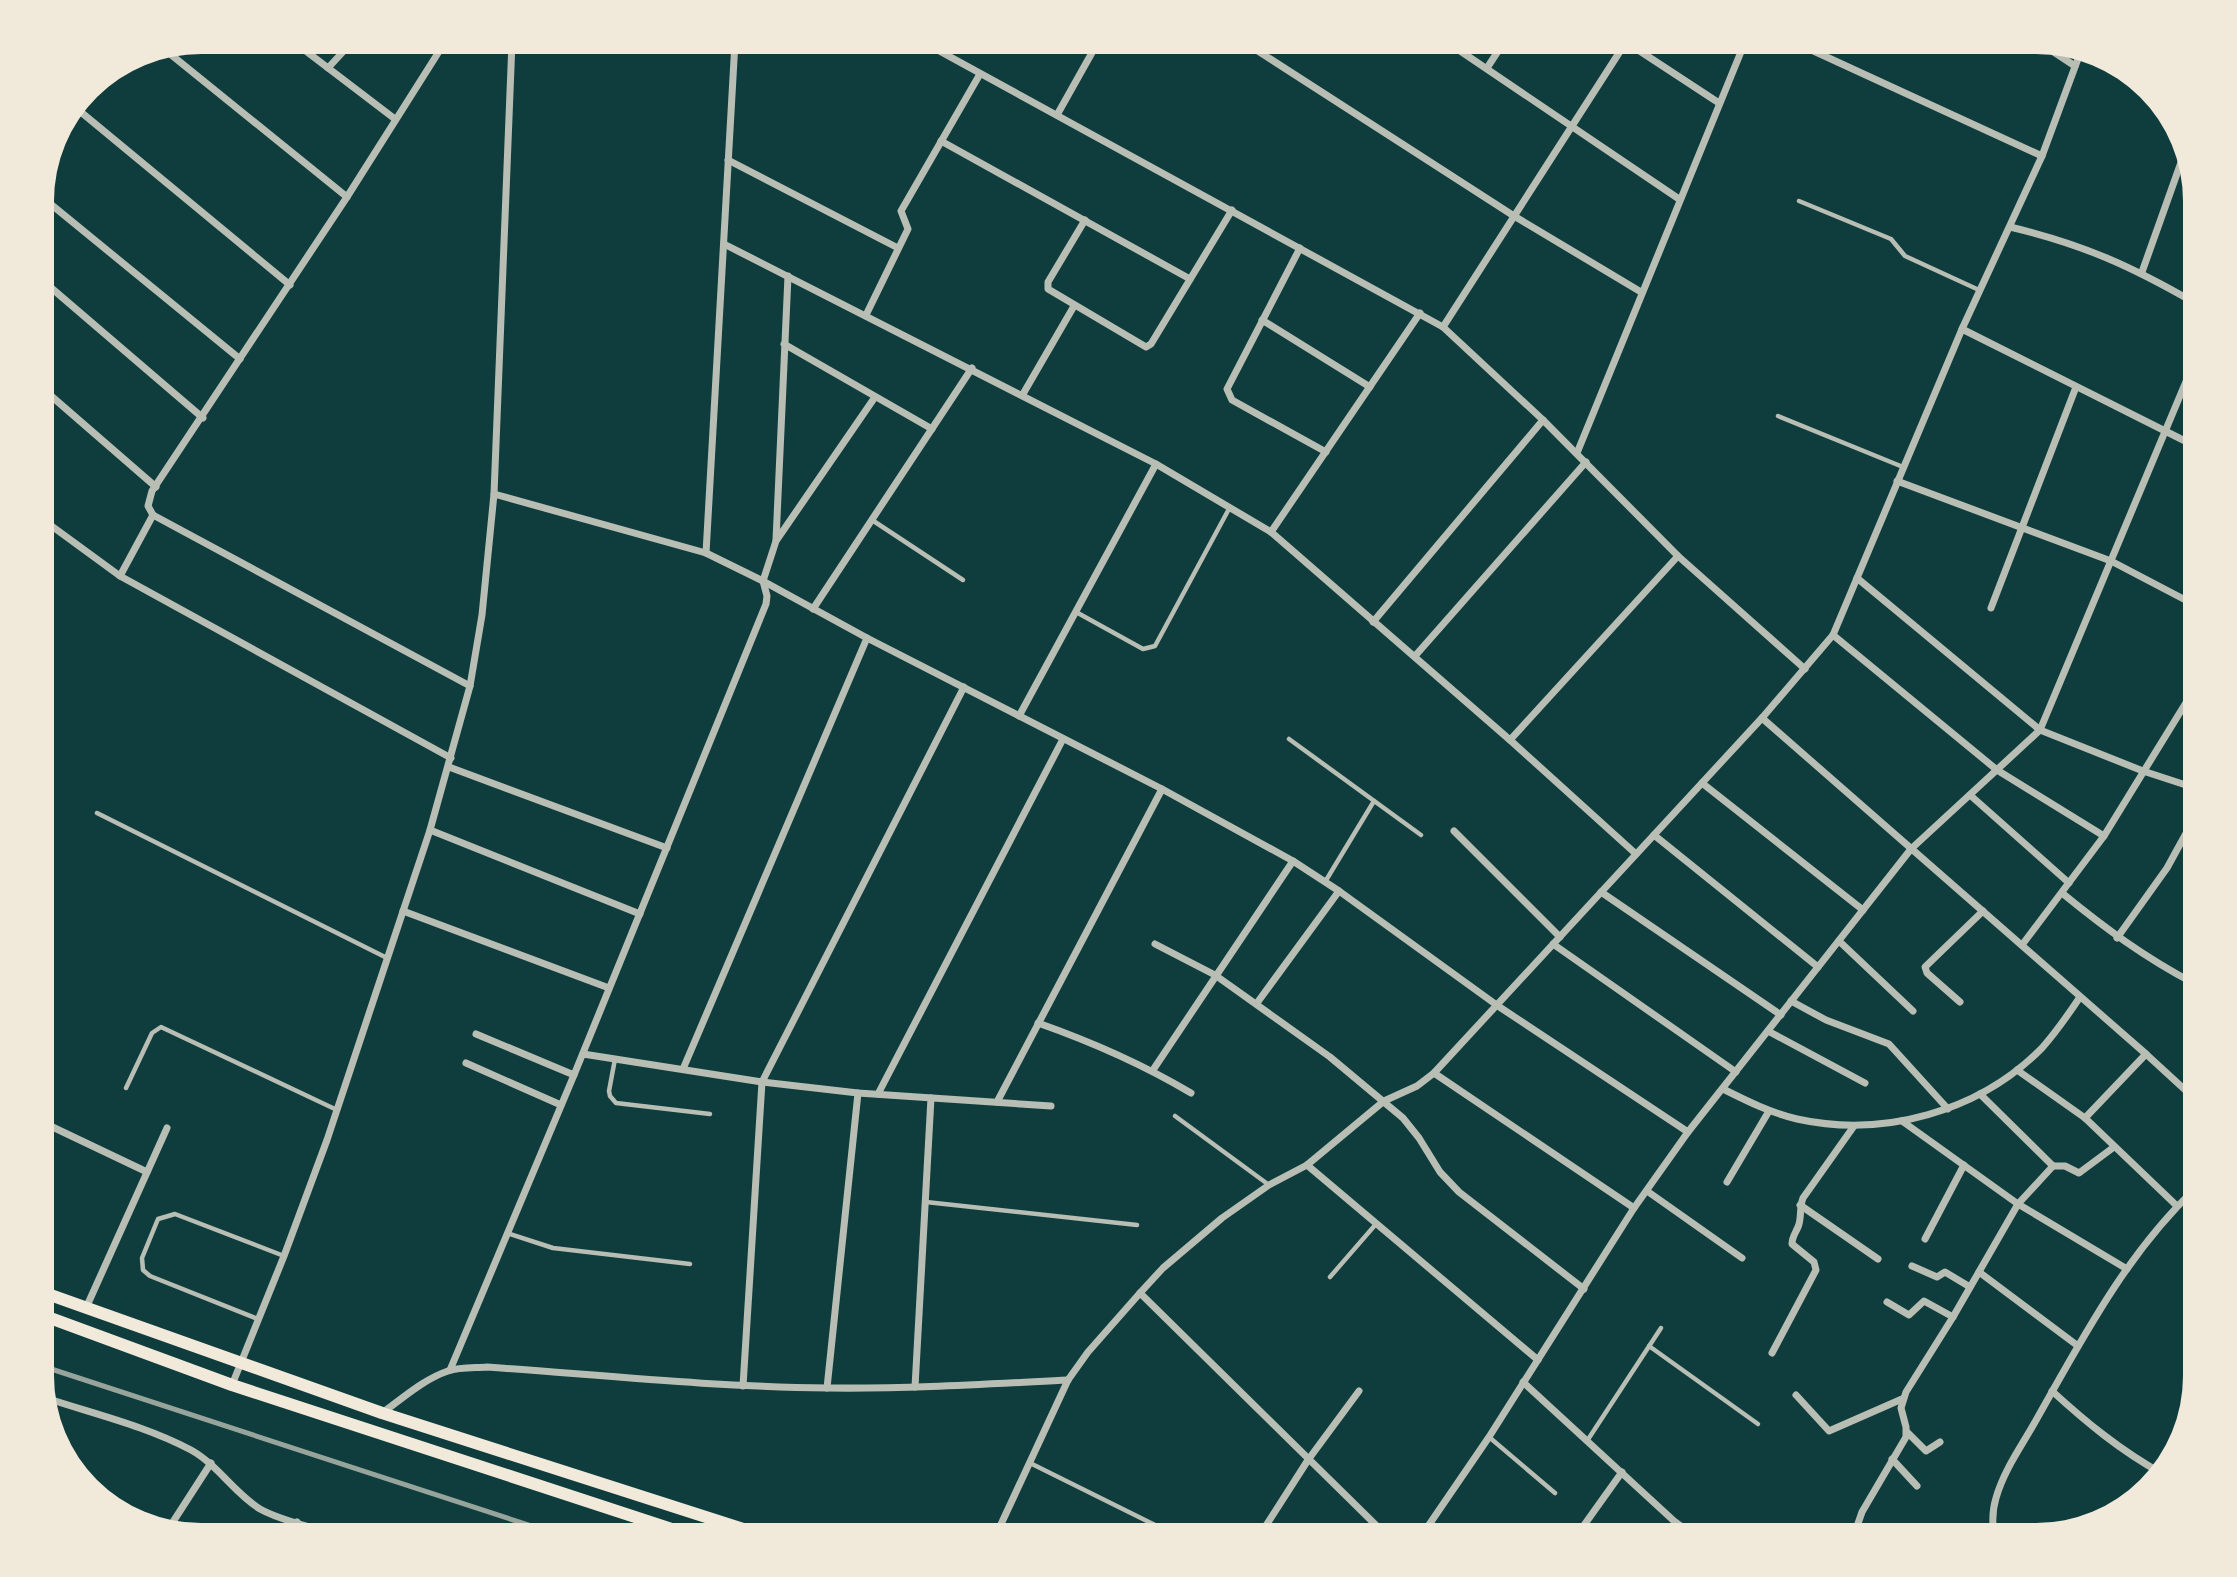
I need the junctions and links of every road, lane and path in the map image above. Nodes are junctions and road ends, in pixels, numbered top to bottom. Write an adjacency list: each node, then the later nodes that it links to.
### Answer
1 (1263, 54): 36 (street)
2 (1466, 54): 20 (street)
3 (1496, 54): 20 (street)
4 (1618, 54): 26 (street)
5 (1645, 54): 22 (street)
6 (1740, 54): 22 (street)
7 (1820, 54): 28 (street)
8 (311, 55): 19 (street)
9 (340, 55): 19 (street)
10 (437, 55): 25 (street)
11 (511, 55): 78 (street)
12 (734, 55): 29 (street)
13 (950, 55): 21 (street)
14 (1091, 55): 24 (street)
15 (174, 57): 31 (street)
16 (2061, 57): 18 (street)
17 (2078, 60): 18 (street)
18 (2075, 66): 28 (street)
19 (328, 68): 25 (street)
20 (1487, 68): 26 (street)
21 (981, 74): 24 (street); 27 (street)
22 (1719, 103): 32 (street)
23 (83, 114): 45 (street)
24 (1057, 115): 35 (street)
25 (395, 119): 31 (street)
26 (1572, 127): 32 (street); 36 (street)
27 (942, 141): 37 (street); 40 (street)
28 (2042, 156): 38 (street)
29 (729, 160): 39 (street); 40 (street)
30 (2179, 168): 42 (street)
31 (347, 197): 45 (street)
32 (1679, 199): 48 (street)
33 (1799, 201): 46 (lane)
34 (55, 208): 57 (street)
35 (1232, 210): 41 (street); 44 (street)
36 (1514, 216): 48 (street); 54 (street)
37 (1085, 220): 44 (street); 50 (street)
38 (2010, 227): 42 (street); 46 (street)
39 (724, 244): 43 (street); 86 (street)
40 (898, 248): 52 (street)
41 (1300, 248): 51 (street); 53 (street)
42 (2142, 272): 49 (street)
43 (788, 275): 52 (street); 56 (street)
44 (1190, 279): 50 (street)
45 (290, 285): 57 (street)
46 (1980, 290): 55 (street)
47 (55, 291): 66 (street)
48 (1641, 292): 72 (street)
49 (2183, 296)
50 (1074, 306): 62 (street)
51 (1420, 313): 54 (street); 59 (street)
52 (866, 315): 58 (street)
53 (1262, 320): 59 (street); 71 (street)
54 (1443, 327): 67 (street)
55 (1962, 329): 60 (street); 75 (street)
56 (784, 344): 63 (street); 85 (street)
57 (240, 359): 66 (street)
58 (972, 369): 62 (street); 68 (street)
59 (1370, 387): 71 (street)
60 (2076, 387): 69 (street); 83 (street)
61 (2183, 389): 69 (street)
62 (1023, 394): 74 (street)
63 (875, 397): 68 (street); 85 (street)
64 (55, 399): 77 (street)
65 (1778, 415): 75 (lane)
66 (203, 418): 77 (street)
67 (1543, 419): 72 (street); 97 (street)
68 (932, 429): 81 (street)
69 (2166, 430): 70 (street); 88 (street)
70 (2183, 439)
71 (1326, 452): 84 (street)
72 (1577, 453): 73 (street)
73 (1586, 462): 87 (street); 100 (street)
74 (1156, 464): 79 (street); 96 (street)
75 (1903, 467): 76 (street)
76 (1897, 481): 83 (street); 90 (street)
77 (156, 487): 80 (street)
78 (494, 494): 86 (street); 102 (street)
79 (1231, 506): 84 (street); 96 (lane)
80 (153, 515): 89 (street); 102 (street)
81 (872, 520): 91 (lane); 95 (street)
82 (55, 528): 89 (street)
83 (2022, 528): 88 (street); 94 (street)
84 (1271, 532): 97 (street)
85 (776, 541): 92 (street)
86 (706, 553): 92 (street)
87 (1678, 556): 101 (street); 110 (street)
88 (2110, 561): 93 (street); 107 (street)
89 (120, 576): 111 (street)
90 (1857, 578): 98 (street); 107 (street)
91 (963, 580)
92 (763, 581): 95 (street); 127 (street)
93 (2183, 599)
94 (1991, 608)
95 (813, 609): 99 (street)
96 (1076, 612): 105 (street)
97 (1373, 622): 100 (street)
98 (1833, 635): 101 (street); 113 (street)
99 (867, 638): 103 (street); 165 (street)
100 (1415, 656): 110 (street)
101 (1805, 669): 106 (street)
102 (471, 686): 111 (street)
103 (964, 687): 105 (street); 171 (street)
104 (2183, 707): 114 (street)
105 (1019, 716): 108 (street)
106 (1762, 718): 115 (street); 128 (street)
107 (2040, 730): 113 (street); 114 (street)
108 (1063, 739): 117 (street); 178 (street)
109 (1289, 740): 119 (lane)
110 (1510, 740): 129 (street)
111 (451, 758): 112 (street)
112 (449, 767): 121 (street); 127 (street)
113 (1997, 769): 118 (street); 125 (street)
114 (2143, 771): 116 (street); 125 (street)
115 (1702, 783): 124 (street); 136 (street)
116 (2183, 785)
117 (1162, 789): 130 (street); 158 (street)
118 (1970, 795): 128 (street); 132 (street)
119 (1374, 801): 123 (lane); 131 (lane)
120 (97, 813): 146 (lane)
121 (430, 830): 137 (street); 139 (street)
122 (1454, 831): 140 (street)
123 (1421, 835)
124 (1654, 835): 129 (street); 147 (street)
125 (2104, 836): 132 (street)
126 (2183, 839): 141 (street)
127 (667, 848): 139 (street)
128 (1911, 849): 136 (street); 138 (street)
129 (1636, 854): 134 (street)
130 (1293, 861): 131 (street); 148 (street)
131 (1325, 882): 133 (street)
132 (2068, 883): 135 (street)
133 (1339, 891): 154 (street); 155 (street)
134 (1601, 892): 140 (street); 157 (street)
135 (2062, 892): 141 (street); 145 (street)
136 (1863, 910): 142 (street)
137 (403, 911): 146 (street); 150 (street)
138 (1983, 911): 145 (street); 153 (street)
139 (640, 914): 150 (street)
140 (1560, 937): 144 (street)
141 (2118, 938): 149 (street)
142 (1839, 941): 147 (street); 156 (street)
143 (1155, 944): 148 (street)
144 (1553, 944): 155 (street); 168 (street)
145 (2022, 945): 151 (street)
146 (387, 958): 186 (street)
147 (1818, 967): 152 (street)
148 (1215, 975): 154 (street); 166 (street)
149 (2183, 978)
150 (609, 988): 161 (street)
151 (2080, 997): 162 (street); 167 (street)
152 (1791, 1001): 157 (street); 185 (street)
153 (1960, 1002)
154 (1257, 1003): 181 (street)
155 (1498, 1006): 169 (street); 195 (street)
156 (1913, 1011)
157 (1780, 1015): 159 (street)
158 (1038, 1023): 166 (street); 182 (street)
159 (1768, 1031): 168 (street); 172 (street)
160 (476, 1034): 170 (street)
161 (583, 1054): 163 (street); 170 (street)
162 (2146, 1054): 174 (street); 190 (street)
163 (615, 1059): 165 (street); 188 (lane)
164 (466, 1063): 183 (street)
165 (683, 1069): 171 (street)
166 (1153, 1070): 177 (street)
167 (2017, 1070): 179 (street); 190 (street)
168 (1736, 1072): 175 (street)
169 (1434, 1073): 181 (street); 209 (street)
170 (574, 1075): 183 (street)
171 (762, 1082): 176 (street); 241 (street)
172 (1865, 1083)
173 (126, 1088): 186 (lane)
174 (2183, 1088)
175 (1723, 1089): 187 (street); 195 (street)
176 (858, 1093): 178 (street); 243 (street)
177 (1191, 1093)
178 (878, 1094): 180 (street)
179 (1980, 1094): 185 (street); 199 (street)
180 (932, 1098): 182 (street); 205 (street)
181 (1384, 1101): 197 (street); 223 (street)
182 (997, 1102): 184 (street)
183 (561, 1105): 212 (street)
184 (1051, 1105)
185 (1948, 1109): 191 (street)
186 (337, 1110): 214 (street)
187 (1769, 1111): 192 (street); 201 (street)
188 (710, 1114)
189 (1175, 1116): 202 (lane)
190 (2085, 1118): 196 (street)
191 (1902, 1121): 192 (street); 198 (street)
192 (1854, 1126): 207 (street)
193 (55, 1128): 200 (street)
194 (167, 1128): 200 (street)
195 (1688, 1132): 203 (street)
196 (2114, 1147): 199 (street); 208 (street)
197 (1307, 1165): 202 (street); 210 (street)
198 (1964, 1165): 206 (street); 213 (street)
199 (2053, 1166): 206 (street)
200 (147, 1172): 227 (street)
201 (1727, 1182)
202 (1269, 1185): 224 (street)
203 (1647, 1191): 209 (street); 215 (street)
204 (2183, 1200): 208 (street)
205 (926, 1202): 211 (lane); 242 (street)
206 (2018, 1204): 219 (street); 220 (street)
207 (1800, 1205): 216 (street); 234 (street)
208 (2177, 1206): 219 (street)
209 (1634, 1209): 223 (street)
210 (1376, 1224): 221 (lane); 235 (street)
211 (1137, 1226)
212 (507, 1233): 217 (lane); 237 (street)
213 (1925, 1240)
214 (284, 1256): 230 (street); 230 (lane)
215 (1742, 1258)
216 (1878, 1259)
217 (690, 1264)
218 (1912, 1266): 222 (street)
219 (2127, 1269): 233 (street)
220 (1979, 1272): 222 (street); 233 (street)
221 (1330, 1277)
222 (1970, 1287): 228 (street)
223 (1584, 1289): 235 (street)
224 (1140, 1293): 238 (street); 256 (street)
225 (55, 1297): 227 (main road)
226 (1887, 1302): 228 (street)
227 (86, 1309): 236 (main road)
228 (1953, 1317): 247 (street)
229 (55, 1320): 240 (main road)
230 (258, 1320): 236 (street)
231 (1661, 1328): 232 (lane)
232 (1649, 1346): 250 (lane); 253 (lane)
233 (2078, 1346): 245 (street)
234 (1772, 1353)
235 (1538, 1360): 239 (street)
236 (241, 1364): 240 (street); 249 (main road)
237 (450, 1370): 241 (street); 249 (street)
238 (1068, 1380): 242 (street); 258 (street)
239 (1523, 1382): 252 (street); 253 (street)
240 (232, 1385): 266 (main road)
241 (743, 1385): 243 (street)
242 (915, 1387): 243 (street)
243 (827, 1388)
244 (1359, 1391): 256 (street)
245 (2052, 1391): 259 (street); 276 (street)
246 (1796, 1395): 247 (street)
247 (1902, 1399): 251 (street)
248 (57, 1402): 257 (street)
249 (382, 1413): 267 (main road)
250 (1758, 1424)
251 (1907, 1432): 254 (street); 255 (street)
252 (1489, 1437): 262 (lane); 272 (street)
253 (1587, 1441): 260 (street)
254 (1940, 1442)
255 (1892, 1459): 261 (street); 275 (street)
256 (1308, 1460): 270 (street); 271 (street)
257 (211, 1463): 263 (street); 264 (street)
258 (1030, 1463): 268 (street); 269 (lane)
259 (2150, 1467)
260 (1622, 1472): 273 (street); 274 (street)
261 (1917, 1486)
262 (1555, 1493)
263 (174, 1520)
264 (298, 1522): 265 (street)
265 (301, 1523)
266 (653, 1523)
267 (725, 1523)
268 (1002, 1523)
269 (1151, 1523)
270 (1267, 1523)
271 (1374, 1523)
272 (1431, 1523)
273 (1586, 1523)
274 (1679, 1523)
275 (1858, 1523)
276 (1992, 1523)

